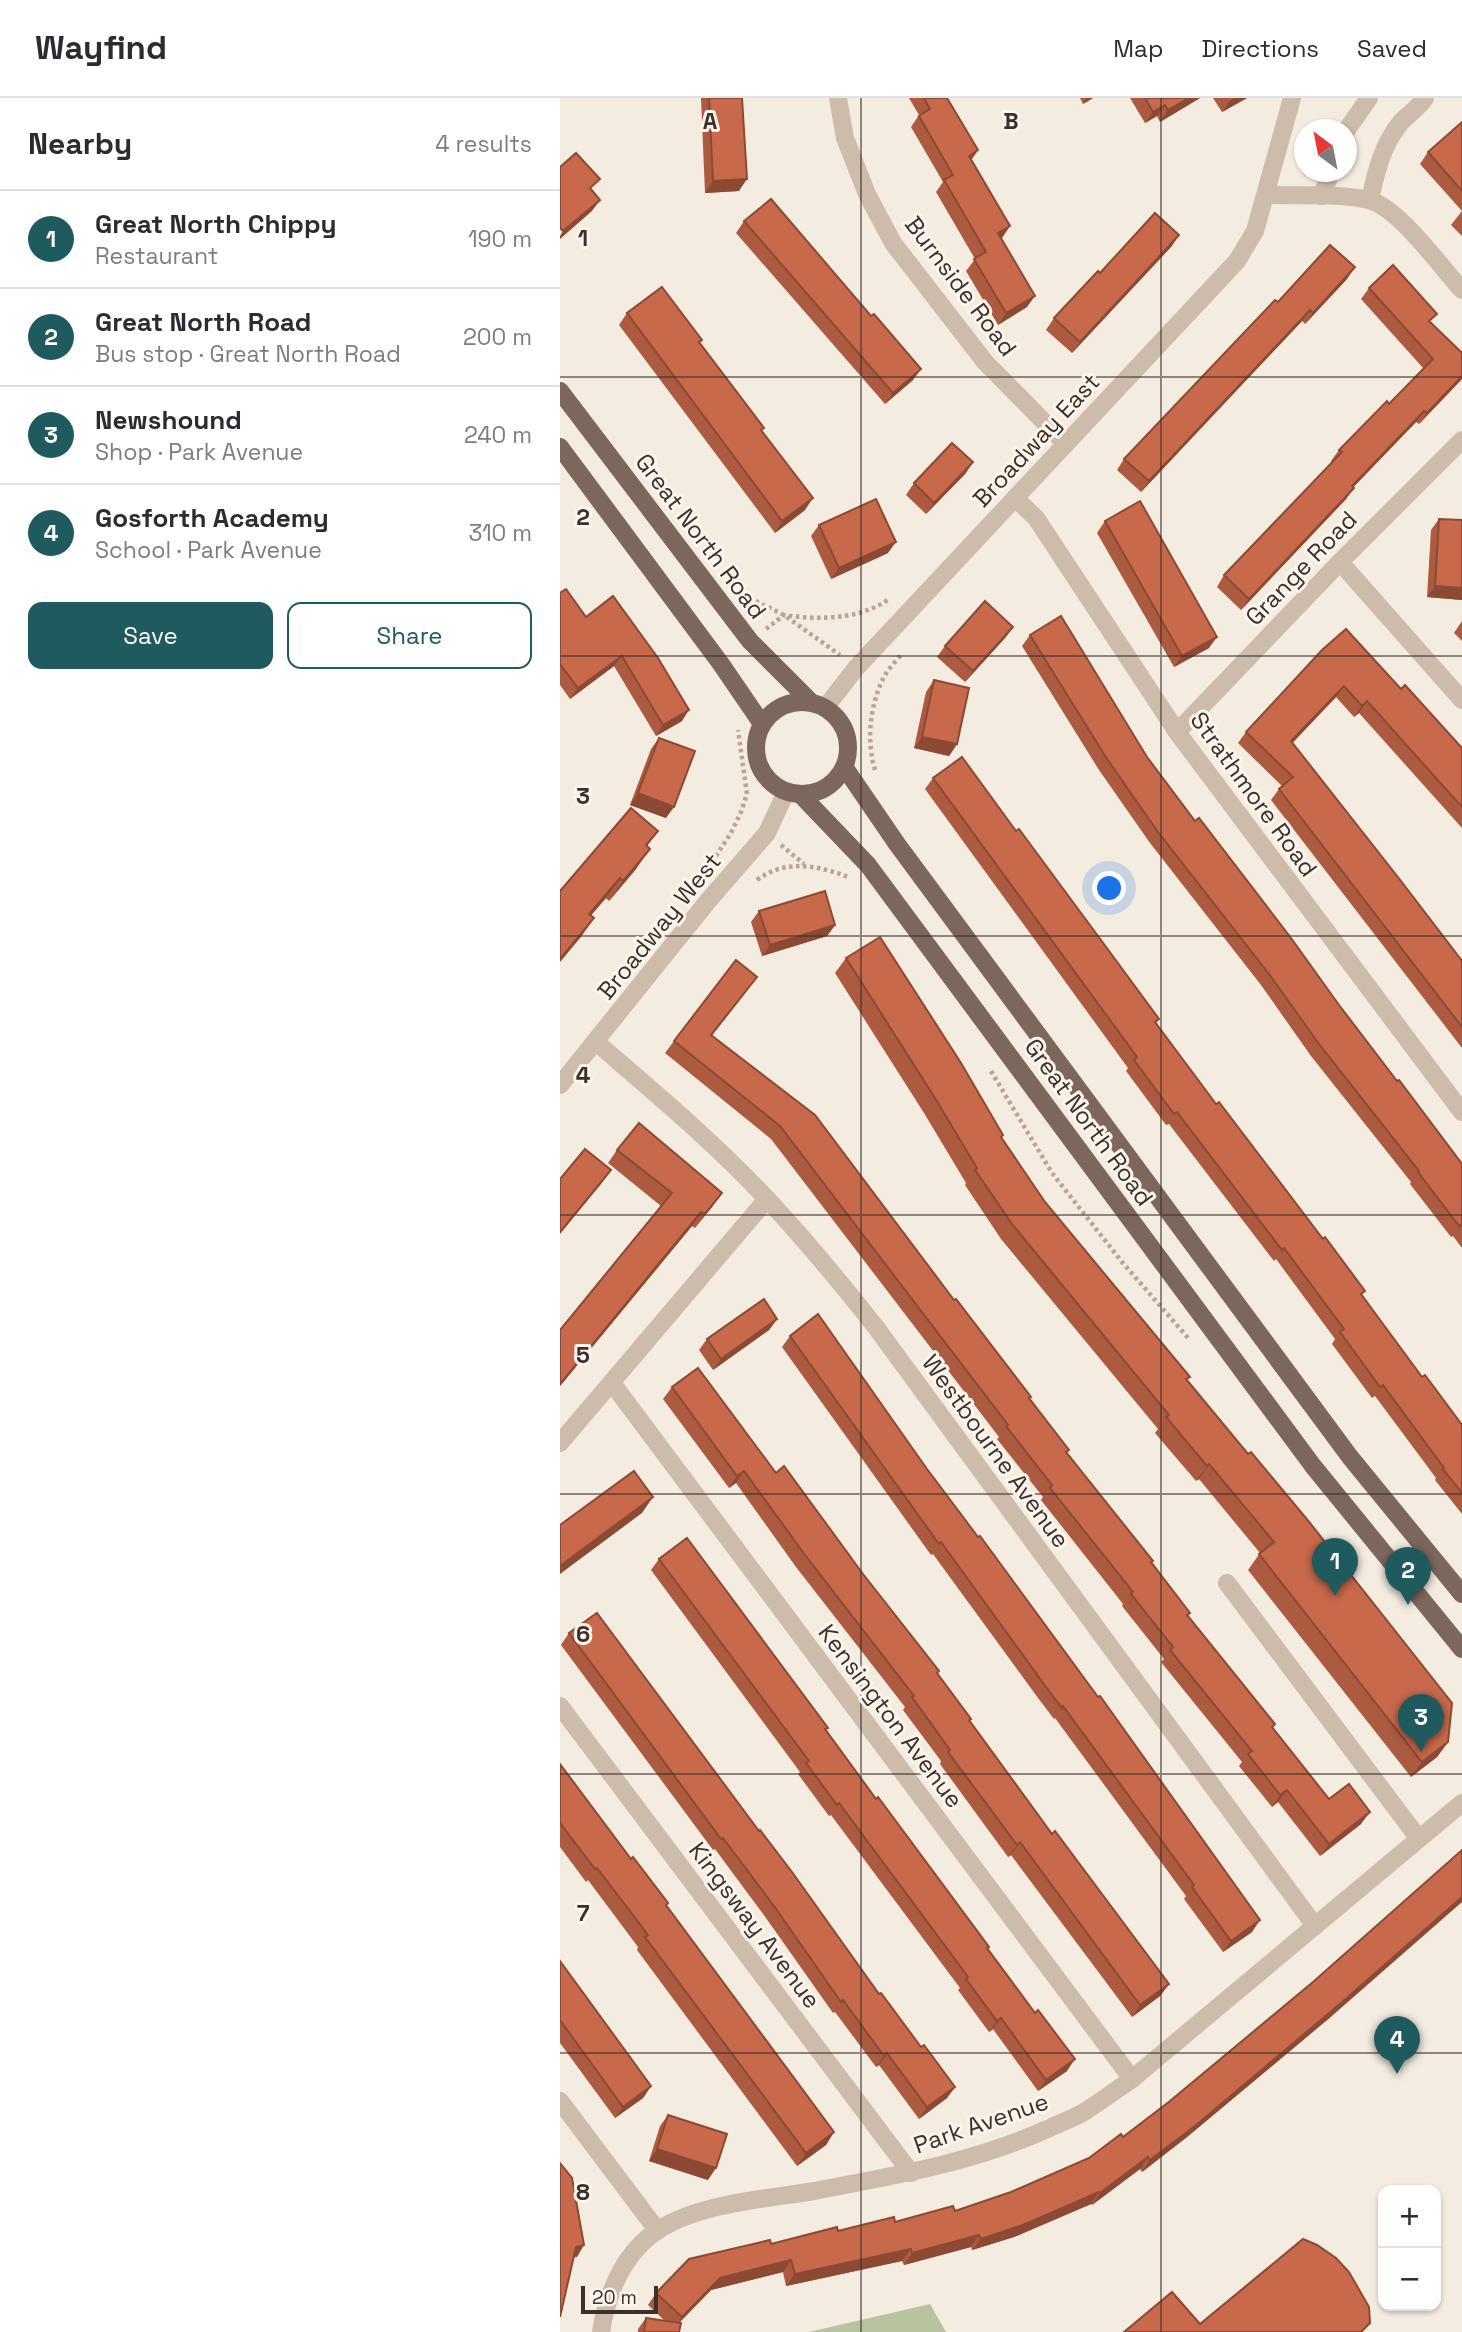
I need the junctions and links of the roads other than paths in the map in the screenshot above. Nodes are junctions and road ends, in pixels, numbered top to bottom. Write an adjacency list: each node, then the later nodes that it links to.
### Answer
1 (838, 98): 13 (street, Burnside Road)
2 (1292, 98): 7 (street, Broadway East)
3 (1369, 98): 5 (street)
4 (1425, 98): 9 (street)
5 (1354, 119)
6 (1327, 182): 8 (street)
7 (1266, 195): 8 (street); 13 (street, Broadway East)
8 (1322, 196): 9 (street)
9 (1370, 200): 10 (street)
10 (1462, 290)
11 (560, 391): 18 (main road, Great North Road)
12 (1462, 440): 16 (street, Grange Road)
13 (1066, 444): 15 (street, Broadway East)
14 (560, 447): 19 (main road)
15 (1015, 498): 18 (street, Broadway East); 20 (street, Strathmore Road)
16 (1340, 562): 17 (street); 20 (street, Grange Road)
17 (1462, 700)
18 (818, 705): 19 (main road); 21 (main road, Great North Road)
19 (762, 724): 22 (main road, Great North Road)
20 (1177, 732): 25 (street, Strathmore Road)
21 (845, 768): 22 (main road); 30 (main road, Great North Road)
22 (793, 793): 23 (street, Broadway West); 31 (main road, Great North Road)
23 (596, 1042): 24 (street, Broadway West); 26 (street, Westbourne Avenue)
24 (560, 1085)
25 (1462, 1112)
26 (767, 1199): 27 (street); 35 (street, Westbourne Avenue)
27 (612, 1383): 28 (street); 36 (street, Kensington Avenue)
28 (560, 1444)
29 (1227, 1583): 34 (street)
30 (1462, 1594)
31 (1462, 1649)
32 (560, 1706): 38 (street, Kingsway Avenue)
33 (1462, 1802): 34 (street, Park Avenue)
34 (1419, 1839): 35 (street, Park Avenue)
35 (1315, 1926): 36 (street, Park Avenue)
36 (1132, 2078): 38 (street, Park Avenue)
37 (560, 2101): 39 (street)
38 (911, 2173): 39 (street, Park Avenue)
39 (657, 2230): 40 (street, Park Avenue)
40 (601, 2332)

